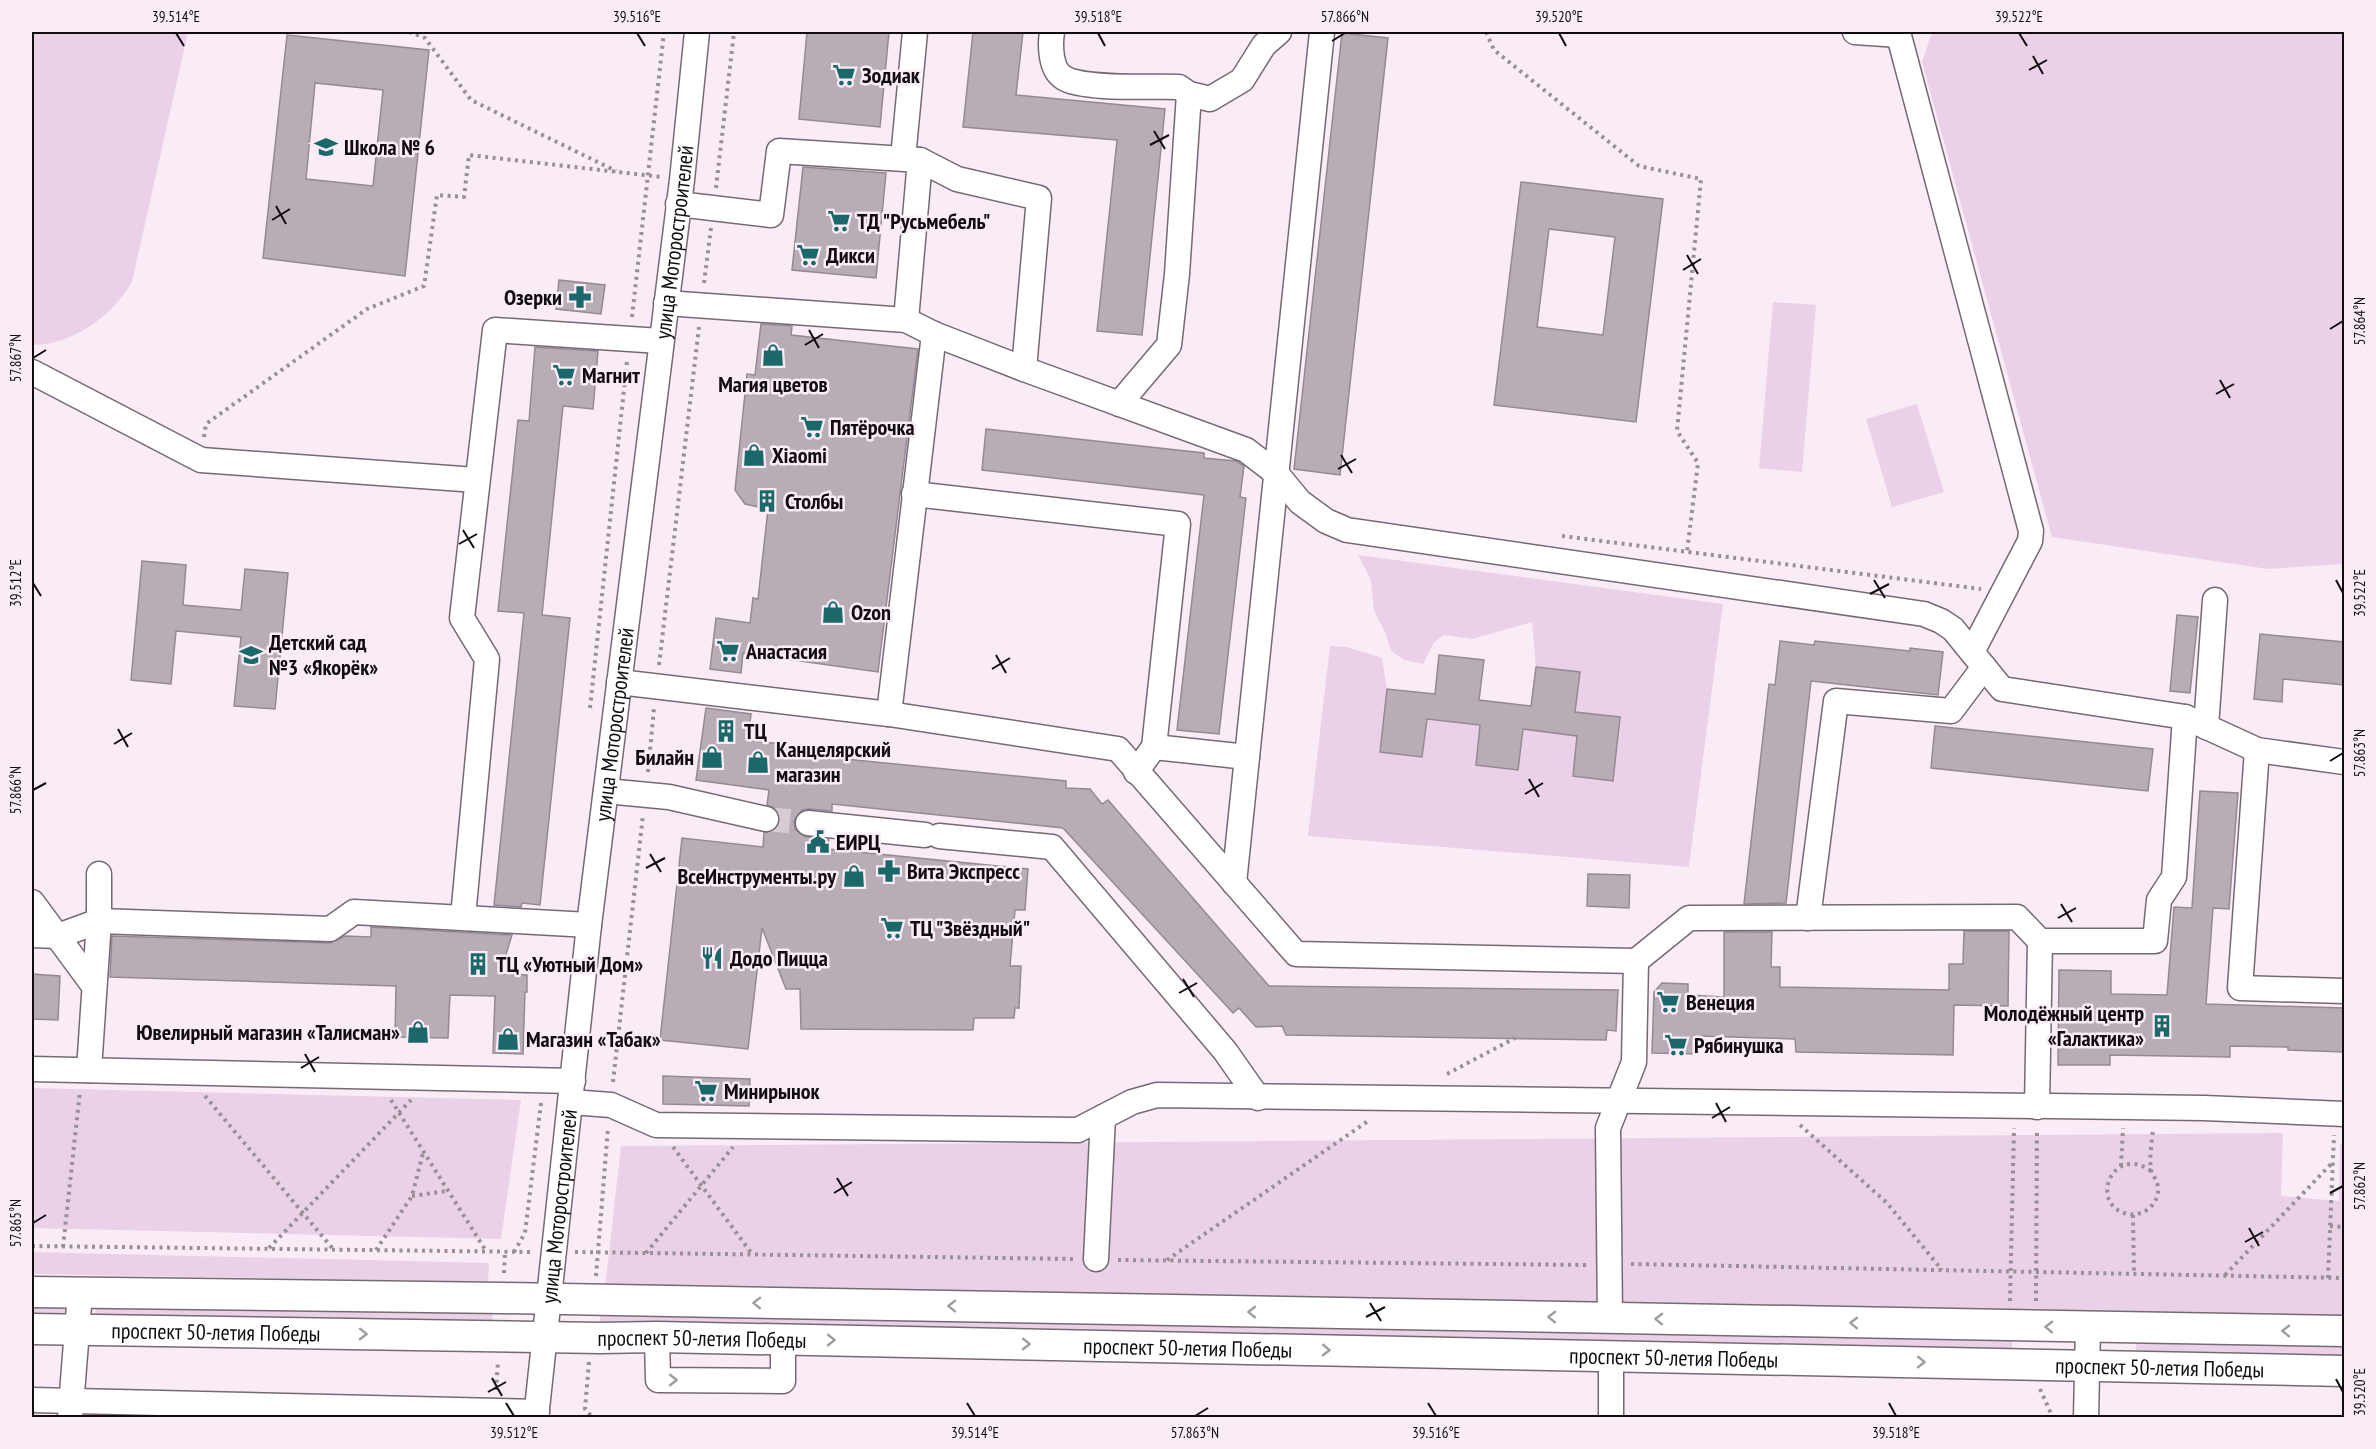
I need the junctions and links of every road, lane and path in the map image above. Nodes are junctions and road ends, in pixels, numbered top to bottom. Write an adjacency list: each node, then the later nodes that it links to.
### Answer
1 (409, 32): 14 (path)
2 (664, 32): 15 (path)
3 (697, 32): 17 (street, улица Моторостроителей)
4 (734, 32): 16 (path)
5 (915, 32): 13 (street)
6 (1052, 32): 12 (street)
7 (1279, 32): 12 (street)
8 (1322, 32): 27 (street)
9 (1486, 32): 31 (path)
10 (1855, 32): 11 (street)
11 (1898, 33): 35 (street)
12 (1189, 94): 25 (street)
13 (911, 159): 17 (street); 19 (street); 23 (street)
14 (620, 173): 15 (path); 26 (path)
15 (649, 176): 21 (path)
16 (716, 184)
17 (678, 204): 18 (street, улица Моторостроителей)
18 (666, 303): 19 (street); 22 (street, улица Моторостроителей)
19 (906, 320): 20 (street)
20 (934, 334): 23 (street); 29 (street)
21 (630, 339): 22 (street); 28 (street)
22 (660, 341): 36 (street, улица Моторостроителей)
23 (1024, 369): 25 (street)
24 (32, 372): 26 (street)
25 (1119, 404): 27 (street)
26 (201, 460): 28 (street)
27 (1276, 473): 32 (street); 41 (street)
28 (476, 480): 50 (street)
29 (915, 494): 37 (street); 39 (street)
30 (1559, 535): 31 (path)
31 (1687, 551): 32 (path); 33 (path)
32 (1684, 579): 35 (street)
33 (1988, 580)
34 (2215, 600): 38 (street)
35 (1978, 659): 38 (street); 51 (street)
36 (619, 681): 37 (street); 44 (street, улица Моторостроителей)
37 (888, 714): 43 (street)
38 (2196, 722): 40 (street); 56 (street)
39 (1154, 747): 41 (street); 43 (street)
40 (2257, 750): 42 (street); 59 (street)
41 (1247, 757): 48 (street)
42 (2344, 762)
43 (1136, 772): 48 (street)
44 (606, 791): 45 (street); 53 (street, улица Моторостроителей)
45 (766, 819)
46 (808, 823): 68 (street)
47 (99, 874): 52 (street)
48 (1234, 883): 57 (street)
49 (32, 902): 55 (street)
50 (463, 917): 52 (street); 53 (street)
51 (1808, 918): 56 (street); 57 (street)
52 (99, 921): 55 (street); 58 (street)
53 (589, 925): 67 (street, улица Моторостроителей)
54 (32, 935): 55 (street)
55 (58, 936): 58 (street)
56 (2040, 942): 72 (street)
57 (1636, 961): 70 (street)
58 (94, 987): 62 (street)
59 (2344, 991)
60 (1515, 1038): 65 (path)
61 (32, 1069): 62 (street)
62 (86, 1070): 63 (street); 92 (path)
63 (185, 1072): 64 (street); 87 (path)
64 (375, 1077): 66 (street); 75 (path)
65 (1442, 1077)
66 (433, 1078): 67 (street); 75 (path)
67 (572, 1092): 78 (street); 97 (street, улица Моторостроителей)
68 (1258, 1098): 69 (street); 77 (street)
69 (1400, 1099): 70 (street); 101 (path)
70 (1617, 1101): 71 (street); 102 (street)
71 (1775, 1103): 72 (street); 103 (path)
72 (2026, 1107): 73 (street); 104 (path); 105 (path)
73 (2123, 1108): 74 (street); 82 (path)
74 (2154, 1108): 76 (street); 83 (path)
75 (399, 1113): 80 (path); 87 (path)
76 (2340, 1114): 81 (path)
77 (1103, 1117): 79 (street); 100 (street)
78 (656, 1125): 79 (street); 84 (path)
79 (750, 1126): 84 (path)
80 (423, 1153): 85 (path); 86 (path)
81 (2333, 1162): 89 (path); 107 (path)
82 (2121, 1166): 83 (path); 88 (path)
83 (2151, 1172): 88 (path)
84 (702, 1185): 98 (path); 99 (path)
85 (448, 1191): 86 (path); 96 (path)
86 (412, 1196): 95 (path)
87 (304, 1214): 93 (path); 94 (path)
88 (2133, 1215): 106 (path)
89 (2331, 1226): 90 (path); 108 (path)
90 (2344, 1227)
91 (32, 1246): 92 (path)
92 (63, 1247): 93 (path)
93 (268, 1249): 94 (path)
94 (334, 1250): 95 (path)
95 (376, 1250): 96 (path)
96 (486, 1251): 97 (path)
97 (553, 1252): 98 (path); 112 (street, улица Моторостроителей)
98 (645, 1253): 99 (path)
99 (752, 1255): 100 (path)
100 (1096, 1259): 101 (path)
101 (1166, 1260): 102 (path)
102 (1610, 1264): 103 (path); 113 (street)
103 (1942, 1270): 104 (path)
104 (2010, 1272): 105 (path); 114 (path)
105 (2035, 1272): 106 (path); 114 (path)
106 (2134, 1274): 107 (path)
107 (2224, 1276): 108 (path)
108 (2328, 1278): 109 (path)
109 (2344, 1278)
110 (32, 1292): 111 (main road, проспект 50-летия Победы)
111 (80, 1293): 112 (main road, проспект 50-летия Победы); 117 (street)
112 (548, 1299): 113 (main road, проспект 50-летия Победы, one-way to 112); 119 (street, улица Моторостроителей)
113 (1610, 1318): 114 (main road, проспект 50-летия Победы, one-way to 113)
114 (2023, 1326): 115 (main road, проспект 50-летия Победы, one-way to 114)
115 (2088, 1327): 118 (main road, проспект 50-летия Победы, one-way to 115); 124 (street)
116 (32, 1329): 117 (main road, проспект 50-летия Победы)
117 (78, 1330): 119 (main road, проспект 50-летия Победы, one-way to 119); 127 (street)
118 (2344, 1332)
119 (544, 1337): 120 (main road, проспект 50-летия Победы); 129 (street, улица Моторостроителей)
120 (657, 1337): 121 (main road, проспект 50-летия Победы); 121 (street, one-way to 121)
121 (783, 1339): 122 (main road, проспект 50-летия Победы, one-way to 122)
122 (1611, 1356): 123 (main road, проспект 50-летия Победы, one-way to 123); 131 (street)
123 (2037, 1364): 124 (main road, проспект 50-летия Победы); 132 (path)
124 (2087, 1365): 125 (main road, проспект 50-летия Победы); 133 (street)
125 (2344, 1371)
126 (32, 1400): 127 (street)
127 (70, 1409): 129 (street)
128 (585, 1409): 130 (path)
129 (537, 1415)
130 (593, 1418)
131 (1611, 1418)
132 (2053, 1418)
133 (2086, 1418)

